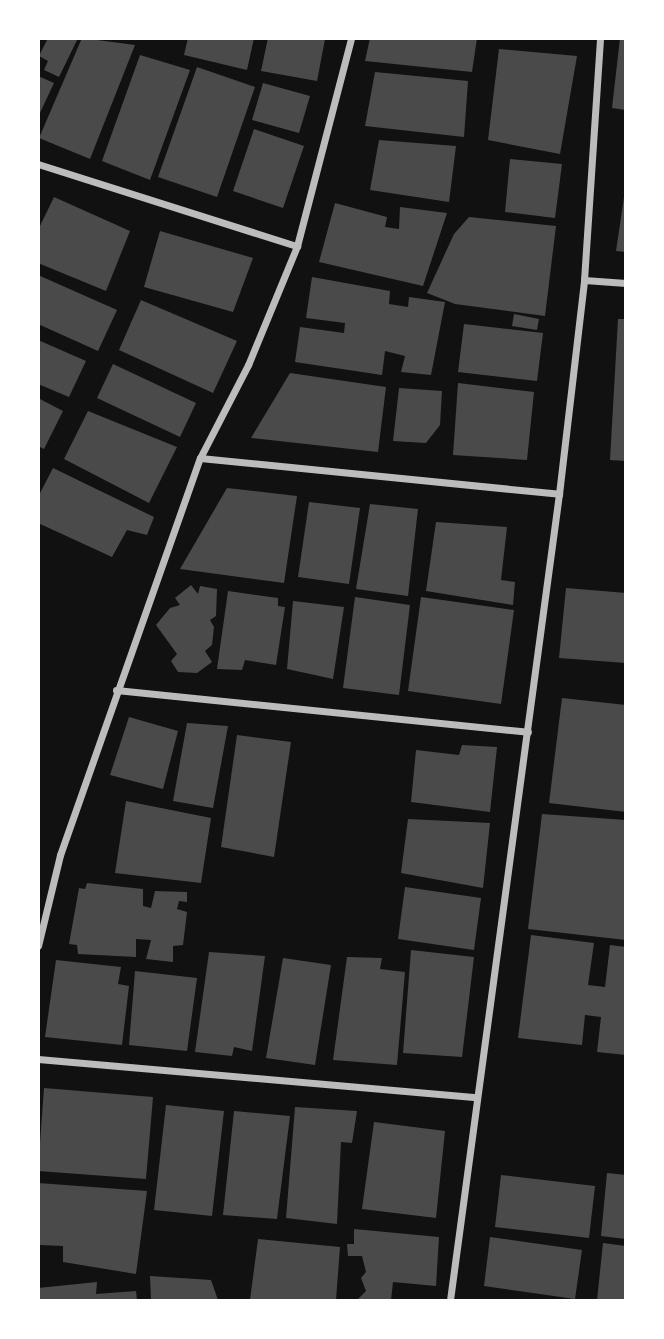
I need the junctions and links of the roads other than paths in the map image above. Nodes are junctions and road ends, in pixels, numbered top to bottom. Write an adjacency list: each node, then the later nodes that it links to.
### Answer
1 (351, 38): 4 (street)
2 (600, 38): 5 (street)
3 (38, 164): 4 (street)
4 (297, 246): 7 (street)
5 (584, 279): 6 (street); 8 (street)
6 (625, 283)
7 (200, 458): 8 (street); 9 (street)
8 (559, 494): 10 (street)
9 (116, 690): 10 (street); 11 (street)
10 (528, 732): 13 (street)
11 (38, 946)
12 (38, 1059): 13 (street)
13 (476, 1097): 14 (street)
14 (450, 1300)

